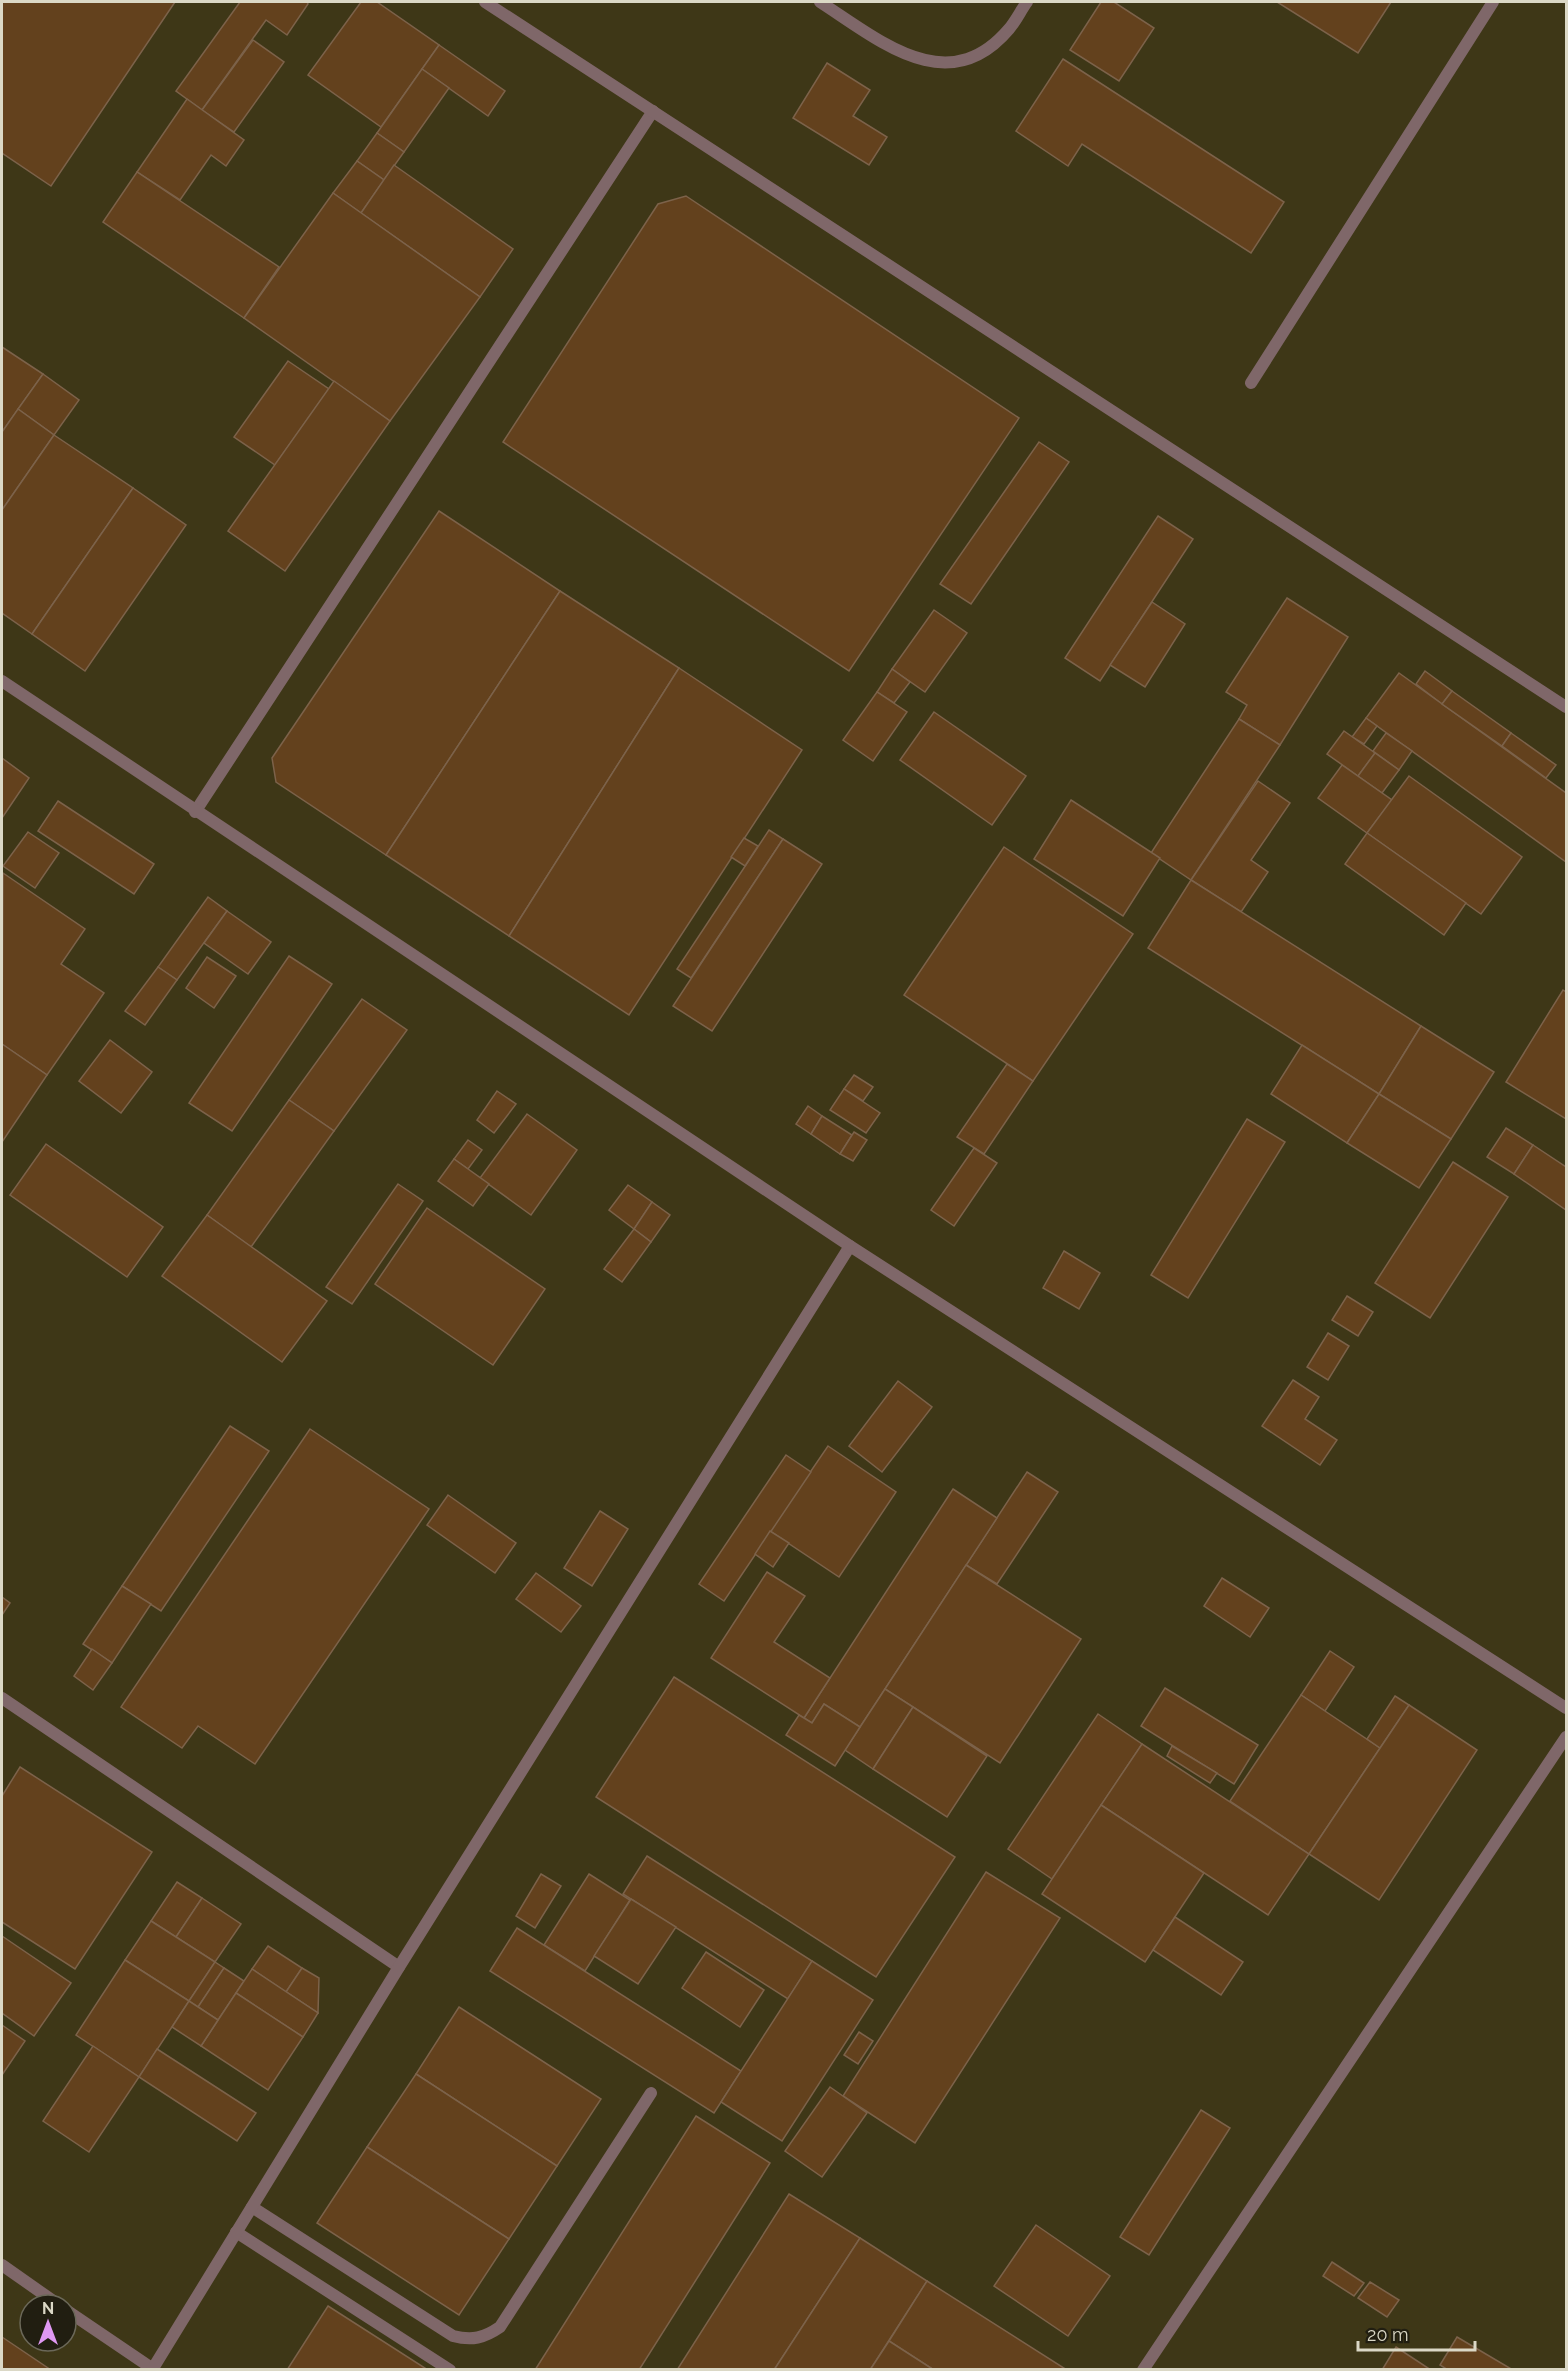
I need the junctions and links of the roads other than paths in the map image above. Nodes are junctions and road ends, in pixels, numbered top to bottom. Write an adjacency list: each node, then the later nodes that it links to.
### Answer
1 (485, 2): 5 (street)
2 (820, 2): 3 (street)
3 (1027, 2)
4 (1493, 2): 6 (street)
5 (653, 111): 8 (street); 9 (street)
6 (1251, 383)
7 (2, 681): 9 (street)
8 (1566, 706)
9 (195, 812): 10 (street)
10 (850, 1246): 12 (street); 14 (street)
11 (2, 1698): 14 (street)
12 (1566, 1708)
13 (1566, 1737): 23 (street)
14 (399, 1967): 16 (street)
15 (651, 2093): 16 (street)
16 (252, 2207): 17 (street)
17 (236, 2232): 21 (street); 22 (street)
18 (2, 2265): 19 (street)
19 (42, 2293)
20 (78, 2318): 21 (street)
21 (152, 2369)
22 (450, 2370)
23 (1143, 2370)

